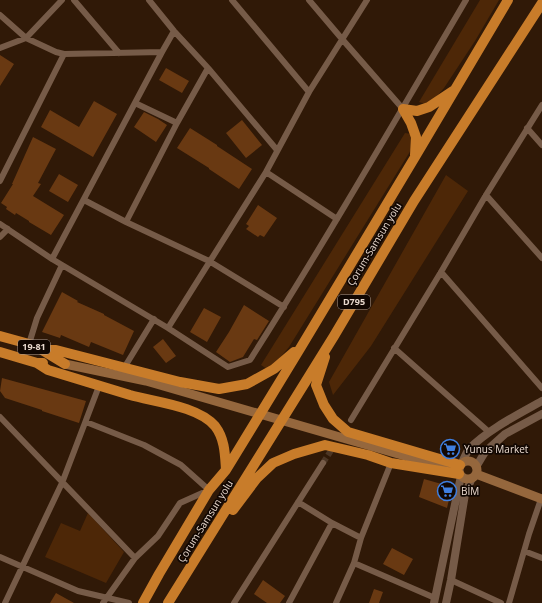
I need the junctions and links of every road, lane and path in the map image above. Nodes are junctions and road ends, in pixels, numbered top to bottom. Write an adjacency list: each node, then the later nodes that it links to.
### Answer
1 (62, 0): 12 (street)
2 (74, 0): 16 (street)
3 (149, 0): 11 (street)
4 (232, 0): 20 (street)
5 (309, 0): 13 (street)
6 (367, 0): 13 (street)
7 (466, 0): 23 (street)
8 (508, 0): 19 (highway, Çorum-Samsun yolu / D795)
9 (542, 3): 47 (highway, Çorum-Samsun yolu / D795)
10 (0, 15): 12 (street)
11 (174, 31): 15 (street); 18 (street)
12 (26, 38): 14 (street); 17 (street)
13 (342, 39): 20 (street); 23 (street)
14 (0, 48)
15 (162, 52): 16 (street); 21 (street)
16 (120, 53): 17 (street)
17 (64, 54): 30 (street)
18 (208, 68): 24 (street); 27 (street)
19 (455, 90): 23 (highway); 28 (highway, Çorum-Samsun yolu / D795)
20 (309, 92): 27 (street)
21 (135, 103): 24 (street); 32 (street)
22 (542, 105): 25 (street)
23 (403, 108): 28 (highway); 33 (street)
24 (177, 123): 34 (street)
25 (527, 128): 26 (street); 31 (street)
26 (542, 145)
27 (277, 150): 29 (street)
28 (415, 158): 49 (highway, Çorum-Samsun yolu / D795)
29 (266, 172): 33 (street); 40 (street)
30 (0, 181)
31 (486, 195): 38 (street); 42 (street)
32 (84, 200): 34 (street); 39 (street)
33 (337, 219): 43 (street)
34 (126, 222): 40 (street)
35 (0, 224): 36 (street)
36 (8, 229): 37 (street); 39 (street)
37 (0, 236)
38 (542, 258)
39 (52, 259): 41 (street)
40 (209, 261): 43 (street); 45 (street)
41 (62, 265): 44 (street); 48 (street)
42 (441, 272): 50 (street); 57 (street)
43 (284, 307): 45 (street)
44 (154, 319): 45 (street); 55 (street)
45 (168, 328)
46 (0, 336): 48 (highway, 19-81)
47 (334, 336): 66 (highway); 78 (highway, Çorum-Samsun yolu / D795)
48 (29, 344): 51 (highway, 19-81)
49 (301, 347): 55 (highway); 67 (highway, Çorum-Samsun yolu / D795)
50 (394, 348): 61 (street); 63 (street)
51 (42, 350): 54 (highway, 19-81); 55 (highway)
52 (0, 352): 53 (highway, 19-81)
53 (37, 363): 54 (highway, 19-81); 56 (highway)
54 (65, 364): 66 (main road)
55 (124, 368)
56 (99, 386): 62 (street); 67 (highway)
57 (542, 388)
58 (542, 401): 63 (street)
59 (542, 414): 68 (street)
60 (0, 417): 69 (street)
61 (351, 420)
62 (86, 422): 69 (street); 70 (street)
63 (489, 432): 66 (street)
64 (391, 462): 66 (highway); 74 (street); 78 (highway)
65 (323, 463): 72 (street)
66 (460, 469): 68 (main road); 68 (main road); 84 (street)
67 (226, 470): 70 (highway, Çorum-Samsun yolu / D795)
68 (475, 473): 71 (main road); 82 (street)
69 (62, 483): 77 (street); 81 (street)
70 (209, 490): 77 (street); 87 (highway, Çorum-Samsun yolu / D795)
71 (542, 499): 75 (street)
72 (298, 502): 73 (street); 89 (street)
73 (332, 523): 74 (street); 90 (street)
74 (361, 538): 80 (street)
75 (524, 551): 79 (street); 94 (street)
76 (0, 557): 81 (street)
77 (135, 558): 83 (street)
78 (196, 558): 88 (highway, Çorum-Samsun yolu / D795)
79 (542, 558)
80 (354, 563): 84 (street); 91 (street)
81 (22, 567): 83 (street); 85 (street)
82 (451, 580): 92 (street); 93 (street)
83 (105, 600): 86 (street)
84 (434, 600)
85 (5, 603)
86 (129, 603)
87 (143, 603)
88 (168, 603)
89 (234, 603)
90 (289, 603)
91 (336, 603)
92 (446, 603)
93 (501, 603)
94 (509, 603)

